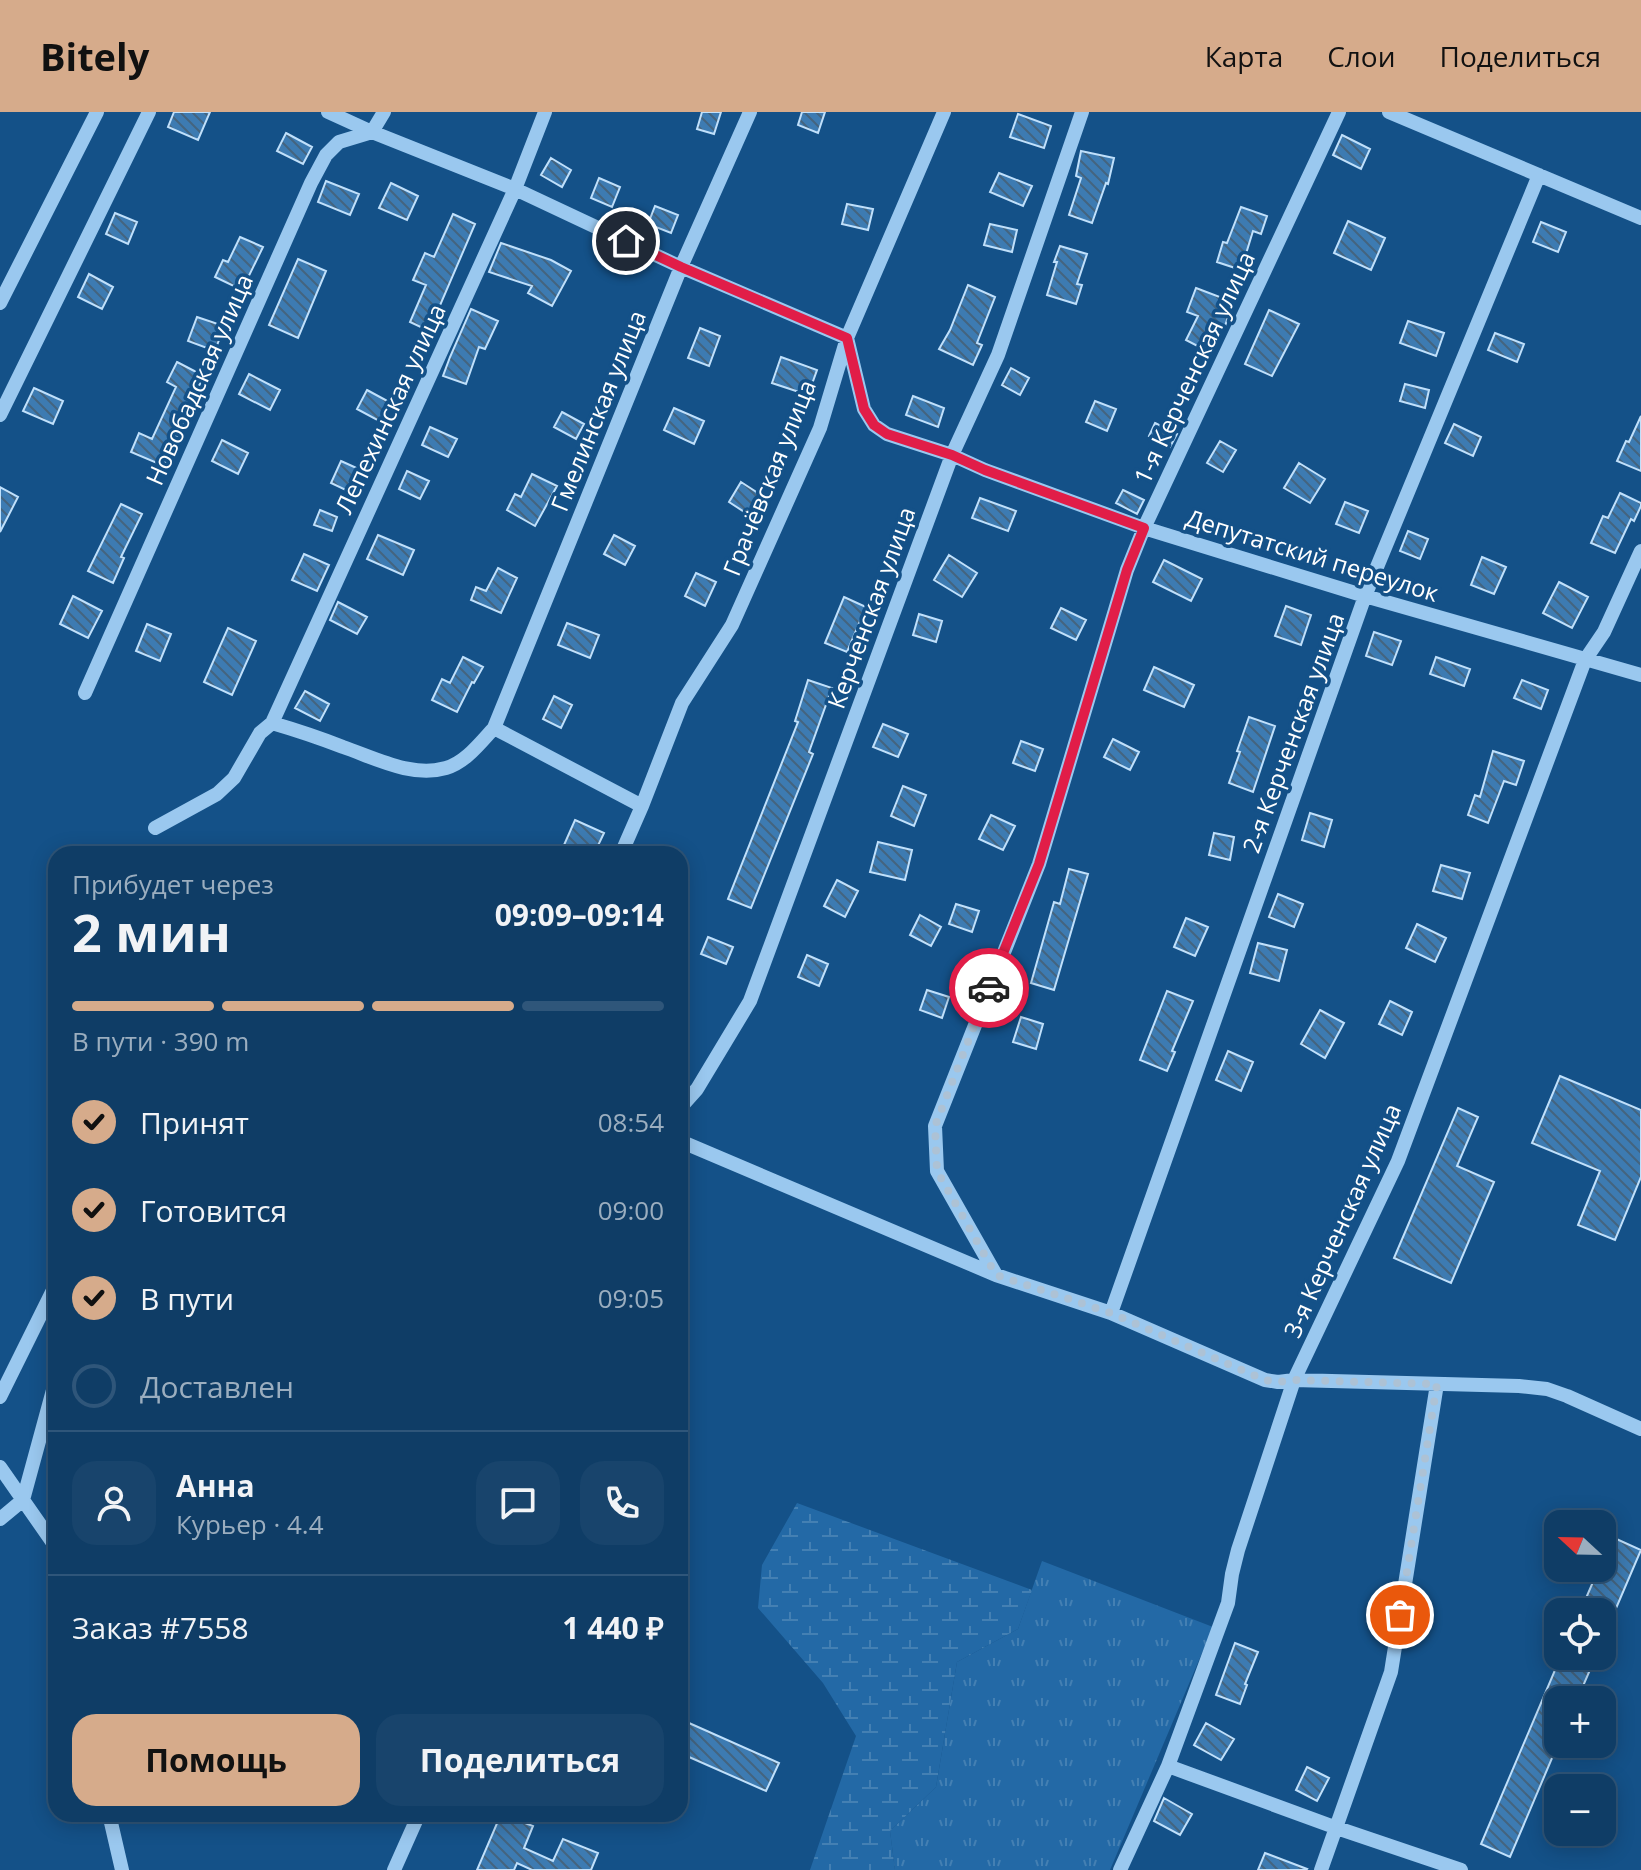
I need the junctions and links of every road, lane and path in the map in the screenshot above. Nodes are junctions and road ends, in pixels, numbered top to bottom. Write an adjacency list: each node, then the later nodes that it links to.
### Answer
1 (97, 112): 16 (street)
2 (149, 112): 18 (street)
3 (328, 112): 11 (street)
4 (384, 112): 11 (street)
5 (545, 112): 13 (street, Лепехинская улица)
6 (750, 112): 15 (street, Гмелинская улица)
7 (944, 112): 17 (street, Грачёвская улица)
8 (1082, 112): 19 (street, Керченская улица)
9 (1339, 112): 20 (street, 1-я Керченская улица)
10 (1389, 112): 12 (street)
11 (372, 132): 13 (street); 25 (street, Новобадская улица)
12 (1539, 175): 14 (street); 22 (street, 2-я Керченская улица)
13 (515, 189): 15 (street); 26 (street, Лепехинская улица)
14 (1641, 218)
15 (681, 267): 17 (street); 27 (street, Гмелинская улица)
16 (0, 303)
17 (847, 338): 19 (street, Депутатский переулок); 28 (street, Грачёвская улица)
18 (0, 415)
19 (952, 455): 20 (street, Депутатский переулок); 31 (street, Керченская улица)
20 (1144, 528): 22 (street, Депутатский переулок); 33 (street, 1-я Керченская улица)
21 (1641, 551): 23 (street, 3-я Керченская улица)
22 (1365, 596): 23 (street, Депутатский переулок); 35 (street, 2-я Керченская улица)
23 (1585, 660): 24 (street, Депутатский переулок); 36 (street, 3-я Керченская улица)
24 (1641, 675)
25 (85, 693)
26 (272, 723): 27 (street); 29 (street, Лепехинская улица)
27 (494, 728): 28 (street)
28 (642, 806): 30 (street, Грачёвская улица)
29 (155, 828)
30 (624, 846)
31 (688, 1099)
32 (688, 1144): 33 (street)
33 (996, 1275): 35 (street)
34 (48, 1300): 38 (street)
35 (1111, 1313): 36 (street)
36 (1294, 1380): 37 (street); 45 (street, 3-я Керченская улица)
37 (1437, 1384): 40 (street); 48 (street)
38 (0, 1397)
39 (48, 1408): 42 (street)
40 (1641, 1429)
41 (0, 1467): 42 (street)
42 (23, 1500): 43 (street); 44 (street)
43 (0, 1519)
44 (48, 1538)
45 (1168, 1766): 48 (street); 51 (street, 3-я Керченская улица)
46 (111, 1822): 49 (street)
47 (415, 1822): 50 (street)
48 (1337, 1828): 52 (street); 53 (street)
49 (122, 1870)
50 (394, 1870)
51 (1120, 1870)
52 (1321, 1870)
53 (1461, 1870)

